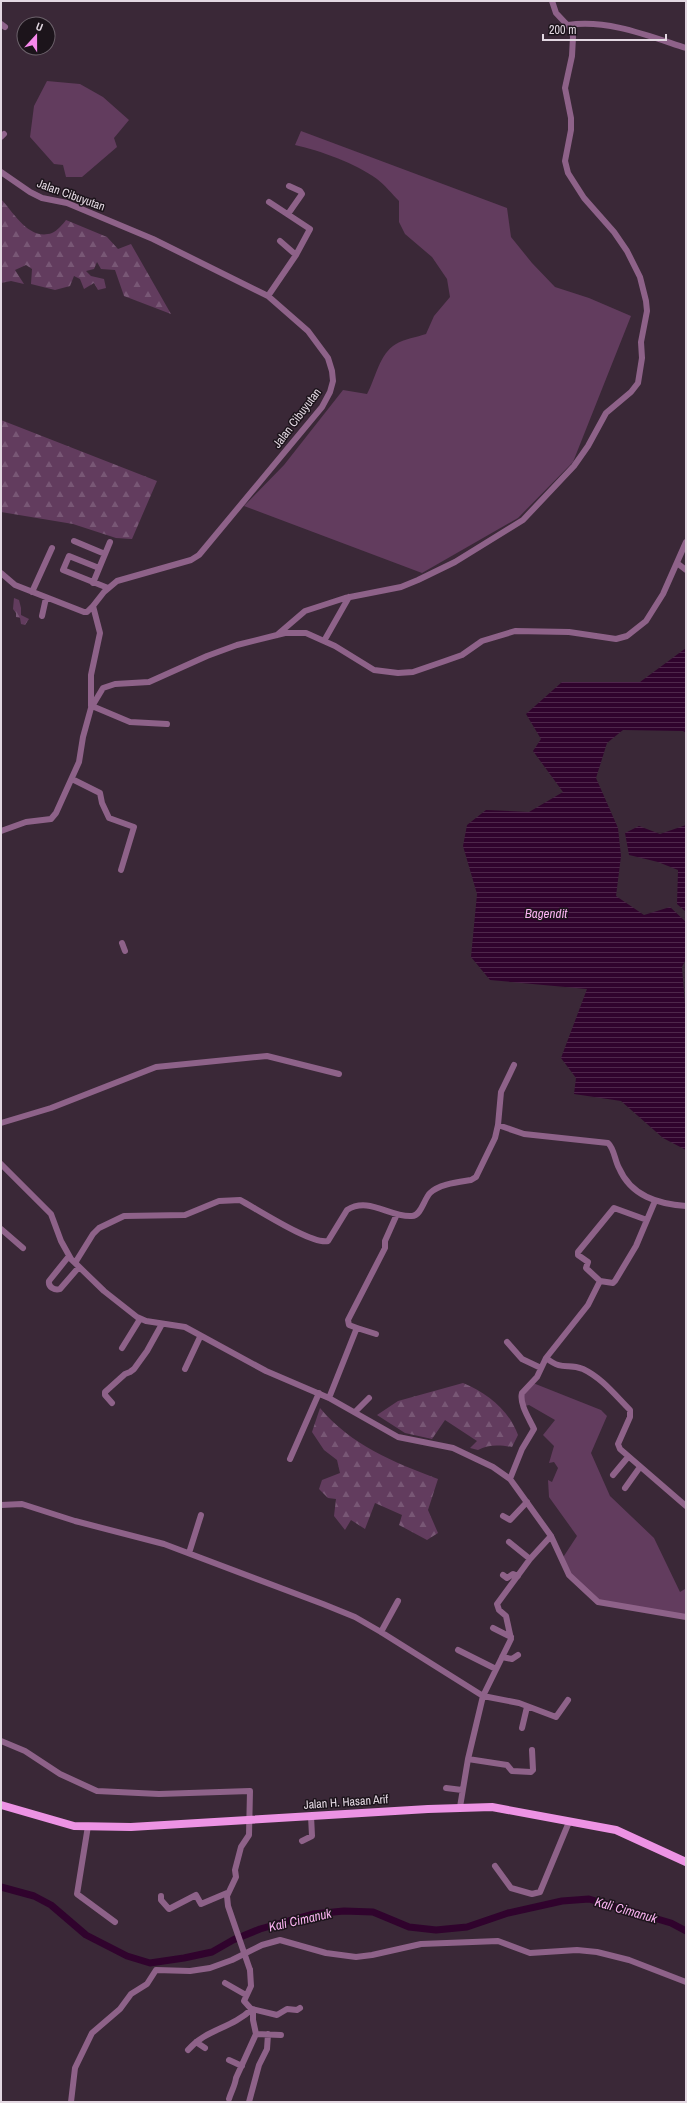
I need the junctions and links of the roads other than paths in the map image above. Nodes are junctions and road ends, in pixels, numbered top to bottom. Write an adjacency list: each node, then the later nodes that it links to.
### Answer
1 (552, 1): 2 (street)
2 (568, 25): 3 (street); 24 (street)
3 (686, 48)
4 (1, 172): 10 (street, Jalan Cibuyutan)
5 (289, 186): 7 (street)
6 (269, 202): 7 (street)
7 (288, 214): 9 (street)
8 (280, 241): 9 (street)
9 (296, 255): 10 (street)
10 (268, 296): 22 (street, Jalan Cibuyutan)
11 (74, 541): 16 (street)
12 (110, 542): 16 (street)
13 (686, 542): 15 (street)
14 (52, 548): 23 (street)
15 (684, 551): 17 (street)
16 (105, 554): 18 (street)
17 (677, 563): 19 (street); 31 (street)
18 (99, 568): 21 (street); 21 (street)
19 (686, 570)
20 (1, 573): 23 (street)
21 (93, 582): 22 (street)
22 (108, 588): 26 (street, Jalan Cibuyutan)
23 (32, 592): 25 (street)
24 (349, 597): 28 (street); 31 (street)
25 (46, 598): 26 (street); 27 (street)
26 (94, 607): 32 (street)
27 (42, 616)
28 (286, 627): 29 (street); 30 (street)
29 (291, 633): 30 (street); 31 (street)
30 (277, 635): 32 (street)
31 (322, 640)
32 (92, 707): 33 (street); 34 (street)
33 (167, 724)
34 (72, 779): 35 (street); 36 (street)
35 (1, 831)
36 (121, 870)
37 (514, 1065): 40 (street)
38 (339, 1074): 39 (street)
39 (1, 1123)
40 (498, 1125): 42 (street); 44 (street)
41 (1, 1165): 48 (street)
42 (655, 1201): 43 (street); 45 (street)
43 (686, 1206)
44 (397, 1214): 49 (street); 53 (street)
45 (647, 1220): 50 (street); 50 (street)
46 (1, 1229): 47 (street)
47 (23, 1248)
48 (70, 1256): 49 (street); 49 (street)
49 (77, 1265): 51 (street)
50 (600, 1281): 58 (street)
51 (140, 1319): 52 (street); 57 (street)
52 (162, 1324): 55 (street); 64 (street)
53 (356, 1331): 54 (street); 62 (street)
54 (376, 1334)
55 (200, 1336): 60 (street); 61 (street)
56 (507, 1342): 59 (street)
57 (122, 1348)
58 (546, 1358): 59 (street); 66 (street)
59 (541, 1368): 70 (street)
60 (185, 1369)
61 (319, 1393): 62 (street); 67 (street)
62 (329, 1398): 65 (street)
63 (369, 1398): 65 (street)
64 (112, 1403)
65 (355, 1412): 70 (street)
66 (628, 1457): 68 (street); 69 (street)
67 (290, 1459)
68 (640, 1467): 71 (street); 74 (street)
69 (613, 1475)
70 (510, 1480): 72 (street)
71 (625, 1488)
72 (527, 1502): 76 (street); 77 (street)
73 (1, 1505): 79 (street)
74 (686, 1506)
75 (201, 1515): 79 (street)
76 (503, 1516)
77 (551, 1536): 80 (street); 84 (street)
78 (509, 1542): 80 (street)
79 (189, 1553): 86 (street)
80 (530, 1559): 82 (street)
81 (503, 1575): 82 (street)
82 (518, 1576): 87 (street)
83 (398, 1601): 86 (street)
84 (686, 1617)
85 (494, 1628): 87 (street)
86 (381, 1632): 92 (street)
87 (511, 1637): 90 (street)
88 (458, 1650): 91 (street)
89 (518, 1655): 90 (street)
90 (502, 1657): 91 (street)
91 (496, 1669): 92 (street)
92 (483, 1696): 94 (street); 98 (street)
93 (568, 1700): 94 (street)
94 (527, 1707): 95 (street)
95 (522, 1728)
96 (1, 1741): 104 (street)
97 (532, 1750): 98 (street)
98 (468, 1759): 100 (street)
99 (446, 1788): 100 (street)
100 (462, 1790): 102 (street)
101 (1, 1805): 106 (main road, Jalan H. Hasan Arif)
102 (460, 1807): 103 (main road, Jalan H. Hasan Arif); 105 (main road, Jalan H. Hasan Arif)
103 (311, 1816): 104 (main road, Jalan H. Hasan Arif); 107 (street)
104 (251, 1820): 106 (main road, Jalan H. Hasan Arif); 110 (street)
105 (569, 1822): 108 (main road, Jalan H. Hasan Arif); 109 (street)
106 (88, 1826): 112 (street)
107 (302, 1841)
108 (686, 1862)
109 (495, 1866)
110 (227, 1895): 111 (street); 115 (street, bridge)
111 (161, 1896)
112 (116, 1922)
113 (686, 1982): 127 (street)
114 (225, 1983): 115 (street)
115 (246, 1995): 117 (street)
116 (300, 2008): 117 (street)
117 (252, 2009): 118 (street); 121 (street)
118 (256, 2034): 119 (street); 125 (street)
119 (268, 2034): 120 (street); 128 (street)
120 (281, 2035)
121 (196, 2042): 122 (street); 123 (street)
122 (205, 2048)
123 (188, 2050)
124 (230, 2060): 125 (street)
125 (242, 2066): 126 (street)
126 (229, 2099)
127 (71, 2102)
128 (249, 2102)

